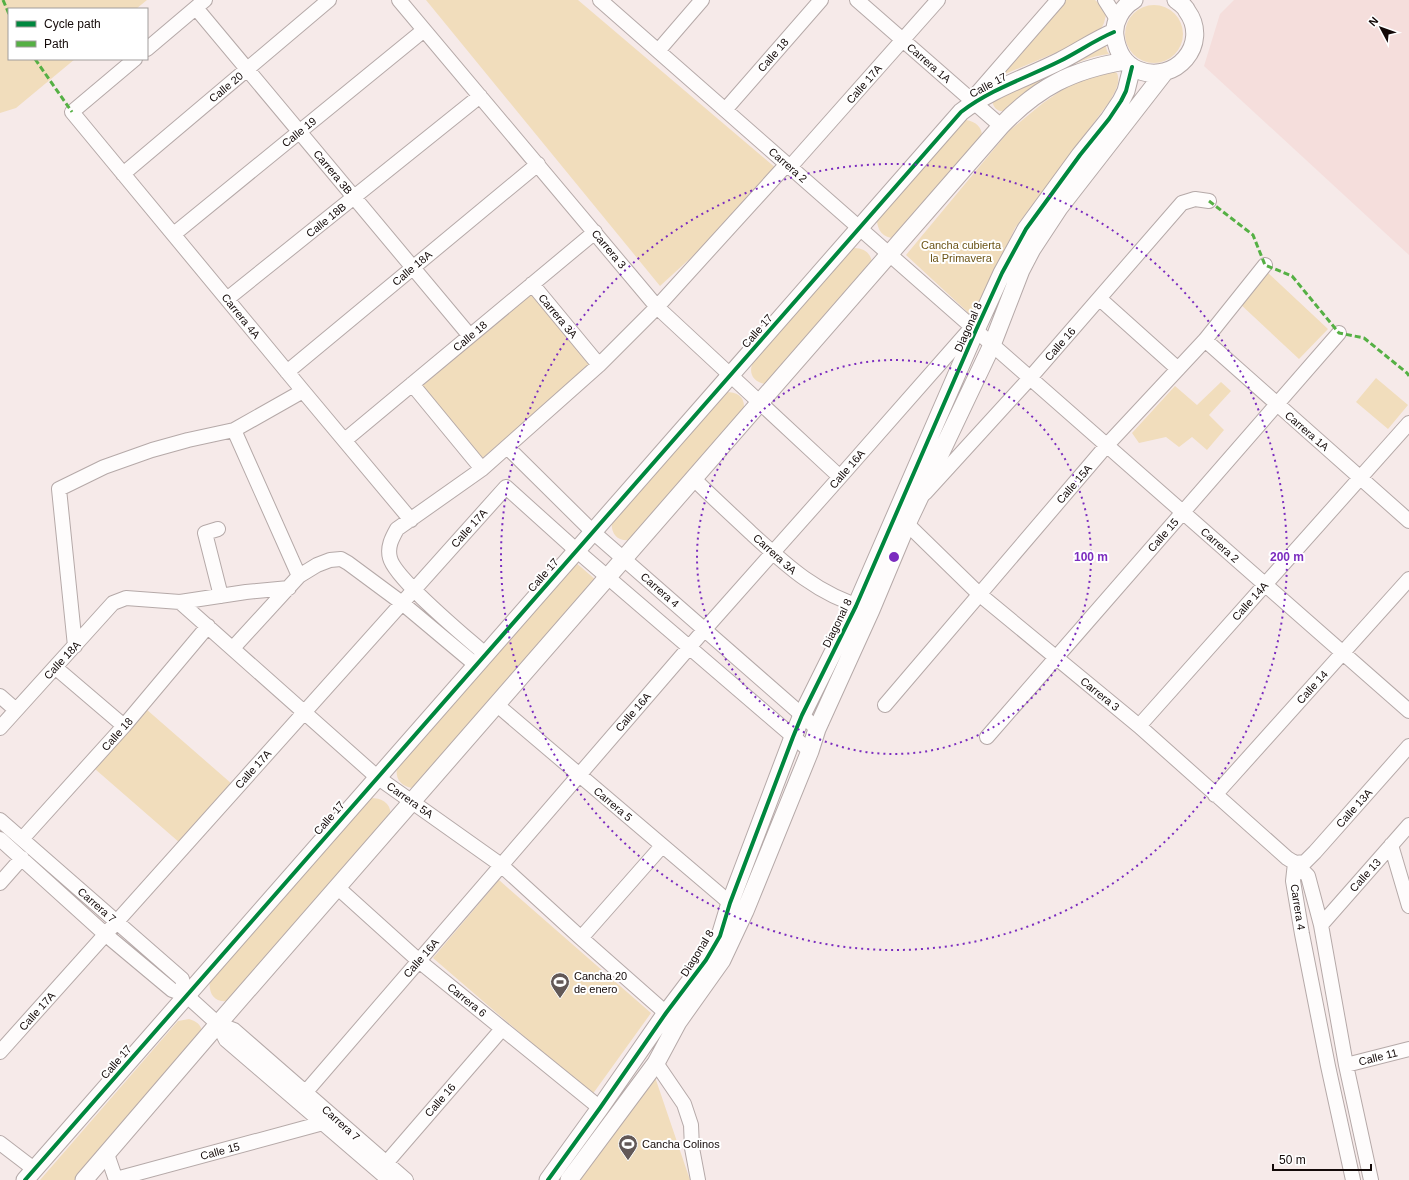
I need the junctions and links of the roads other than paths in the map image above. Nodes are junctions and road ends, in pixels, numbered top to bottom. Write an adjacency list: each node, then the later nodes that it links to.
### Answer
1 (329, 0): 20 (street, Calle 20)
2 (399, 0): 14 (street, Carrera 3)
3 (600, 0): 17 (street, Carrera 2)
4 (702, 0): 17 (street)
5 (822, 0): 24 (street, Calle 18)
6 (858, 0): 15 (street, Carrera 1A)
7 (938, 0): 15 (street, Calle 17A)
8 (1058, 0): 23 (street)
9 (1105, 0): 13 (street)
10 (1129, 1): 13 (street)
11 (1184, 3): 21 (street)
12 (200, 4): 16 (street); 20 (street, Carrera 3B)
13 (1116, 26): 19 (street); 23 (street, Calle 17)
14 (424, 30): 22 (street, Carrera 3); 26 (street, Calle 19)
15 (903, 40): 23 (street, Carrera 1A); 28 (street, Calle 17A)
16 (148, 48)
17 (658, 51): 24 (street, Carrera 2)
18 (133, 60): 29 (street, Carrera 4A)
19 (1128, 64): 21 (street); 25 (street); 42 (street, Diagonal 8)
20 (247, 69): 26 (street, Carrera 3B); 29 (street, Calle 20)
21 (1164, 73): 46 (street, Diagonal 8)
22 (480, 96): 27 (street, Carrera 3); 30 (street, Calle 18B)
23 (972, 101): 25 (street, Carrera 1A); 32 (street, Calle 17)
24 (725, 110): 28 (street, Carrera 2)
25 (1001, 126): 35 (street)
26 (300, 132): 30 (street, Carrera 3B); 34 (street, Calle 19)
27 (538, 164): 33 (street, Carrera 3); 37 (street, Calle 18A)
28 (789, 166): 32 (street, Carrera 2); 41 (street, Calle 17A)
29 (123, 174): 34 (street, Carrera 4A)
30 (354, 197): 37 (street, Carrera 3B); 39 (street, Calle 18B)
31 (1209, 201): 40 (street, Calle 16)
32 (859, 228): 35 (street, Carrera 2); 50 (street, Calle 17)
33 (595, 232): 38 (street, Calle 18); 41 (street, Carrera 3)
34 (174, 234): 39 (street, Carrera 4A)
35 (888, 254): 42 (street, Carrera 2); 54 (street)
36 (1265, 265): 45 (street, Calle 15A)
37 (413, 268): 44 (street, Carrera 3B); 49 (street, Calle 18A)
38 (532, 284): 44 (street, Calle 18); 47 (street, Carrera 3A)
39 (227, 299): 49 (street, Carrera 4A)
40 (1100, 299): 48 (street); 51 (street, Calle 16)
41 (657, 307): 47 (street); 50 (street, Carrera 3)
42 (974, 328): 46 (street, Carrera 2); 64 (street, Calle 16A); 67 (street, Diagonal 8)
43 (1339, 333): 55 (street, Calle 15)
44 (470, 336): 52 (street, Calle 18)
45 (1205, 340): 48 (street, Calle 15A); 55 (street, Carrera 1A)
46 (992, 345): 51 (street, Carrera 2); 65 (street, Diagonal 8)
47 (599, 365): 60 (street)
48 (1178, 369): 59 (street, Calle 15A)
49 (287, 372): 53 (street, Carrera 4A)
50 (730, 375): 54 (street, Carrera 3); 71 (street, Calle 17)
51 (1030, 378): 59 (street, Carrera 2); 65 (street, Calle 16)
52 (412, 384): 58 (street, Calle 18); 61 (street)
53 (303, 391): 57 (street); 58 (street, Carrera 4A)
54 (759, 402): 63 (street); 64 (street, Carrera 3)
55 (1276, 404): 62 (street, Carrera 1A); 66 (street, Calle 15)
56 (1409, 423): 62 (street, Calle 14A)
57 (234, 430): 75 (street); 88 (street)
58 (345, 440): 68 (street, Carrera 4A)
59 (1107, 446): 66 (street, Carrera 2); 81 (street, Calle 15A)
60 (507, 447): 61 (street); 71 (street, Carrera 4)
61 (482, 469): 68 (street)
62 (1360, 477): 69 (street, Carrera 1A); 78 (street, Calle 14A)
63 (693, 478): 73 (street, Carrera 3A); 74 (street)
64 (840, 478): 73 (street, Calle 16A)
65 (916, 503): 67 (street, Diagonal 8)
66 (1182, 512): 78 (street, Carrera 2); 92 (street, Calle 15)
67 (901, 518): 81 (street, Carrera 3); 85 (street, Diagonal 8)
68 (411, 520): 80 (street)
69 (1409, 520)
70 (218, 529): 82 (street)
71 (592, 532): 72 (street, Calle 17); 74 (street, Carrera 4)
72 (576, 550): 76 (street); 80 (street, Calle 17A); 93 (street, Calle 17)
73 (773, 553): 85 (street, Carrera 3A); 87 (street, Calle 16A)
74 (624, 558): 76 (street); 87 (street, Carrera 4)
75 (299, 576): 79 (street); 84 (street)
76 (608, 576): 89 (street); 96 (street)
77 (1409, 579): 91 (street, Calle 14)
78 (1265, 585): 91 (street, Carrera 2); 103 (street, Calle 14A)
79 (289, 588): 82 (street); 90 (street)
80 (414, 590): 84 (street, Calle 17A); 93 (street)
81 (979, 594): 92 (street, Carrera 3); 97 (street, Calle 15A)
82 (221, 596): 83 (street)
83 (180, 602): 86 (street, Carrera 5A); 88 (street, Calle 18A)
84 (402, 603): 93 (street); 100 (street, Calle 17A)
85 (864, 608): 101 (street, Diagonal 8); 105 (street, Diagonal 8)
86 (208, 626): 90 (street, Carrera 5A); 102 (street, Calle 18)
87 (705, 629): 89 (street, Calle 16A); 101 (street, Carrera 4)
88 (75, 646): 94 (street, Calle 18A)
89 (689, 647): 106 (street); 110 (street, Calle 16A)
90 (232, 648): 100 (street, Carrera 5A)
91 (1342, 653): 99 (street, Carrera 2); 112 (street, Calle 14)
92 (1056, 658): 103 (street, Carrera 3); 107 (street, Calle 15)
93 (480, 660): 111 (street, Calle 17)
94 (56, 668): 98 (street, Calle 18A); 102 (street)
95 (0, 696): 98 (street)
96 (496, 704): 110 (street, Carrera 5); 113 (street)
97 (885, 705)
98 (16, 710): 104 (street, Calle 18A)
99 (1409, 711)
100 (304, 712): 111 (street, Carrera 5A); 128 (street, Calle 17A)
101 (802, 714): 105 (street, Carrera 4); 106 (street, Diagonal 8)
102 (124, 726): 117 (street, Calle 18)
103 (1139, 726): 112 (street, Carrera 3)
104 (0, 728)
105 (817, 729): 109 (street, Diagonal 8)
106 (793, 737): 109 (street); 125 (street, Diagonal 8)
107 (987, 737)
108 (1409, 746): 121 (street, Calle 13A)
109 (810, 751): 127 (street, Diagonal 8)
110 (579, 775): 118 (street, Carrera 5); 122 (street, Calle 16A)
111 (377, 777): 113 (street, Carrera 5A); 133 (street, Calle 17)
112 (1215, 795): 121 (street, Carrera 3)
113 (412, 802): 122 (street, Carrera 5A); 124 (street)
114 (0, 820): 117 (street, Carrera 7)
115 (1409, 825): 119 (street, Calle 13)
116 (0, 839): 120 (street, Carrera 7)
117 (22, 839): 128 (street, Carrera 7)
118 (662, 846): 125 (street, Carrera 5); 131 (street)
119 (1391, 846): 126 (street); 129 (street, Calle 13)
120 (22, 858): 123 (street); 130 (street, Carrera 7)
121 (1295, 863): 129 (street, Carrera 4); 154 (street, Carrera 4)
122 (501, 865): 131 (street, Carrera 5A); 132 (street, Calle 16A)
123 (0, 883)
124 (337, 887): 132 (street, Carrera 6); 135 (street)
125 (730, 903): 127 (street, Carrera 5); 134 (street, Diagonal 8)
126 (1409, 906)
127 (745, 911): 139 (street, Diagonal 8)
128 (117, 922): 130 (street, Calle 17A); 133 (street, Carrera 7)
129 (1321, 925): 140 (street, Carrera 4)
130 (106, 934): 133 (street, Carrera 7); 138 (street, Calle 17A)
131 (581, 938): 134 (street, Carrera 5A)
132 (419, 961): 136 (street, Carrera 6); 141 (street, Calle 16A)
133 (186, 995): 135 (street, Carrera 7); 147 (street, Calle 17)
134 (666, 1013): 142 (street, Diagonal 8)
135 (218, 1024): 141 (street, Carrera 7); 145 (street)
136 (502, 1029): 142 (street, Carrera 6); 146 (street, Calle 16)
137 (1409, 1049): 140 (street, Calle 11)
138 (0, 1052)
139 (656, 1063): 152 (street, Diagonal 8); 153 (street)
140 (1346, 1065): 155 (street, Carrera 4)
141 (302, 1096): 143 (street, Carrera 7); 146 (street, Carrera 7)
142 (600, 1108): 151 (street, Diagonal 8)
143 (323, 1123): 146 (street, Carrera 7); 149 (street, Calle 15)
144 (0, 1143): 147 (street)
145 (106, 1154): 148 (street); 149 (street)
146 (384, 1171): 150 (street, Carrera 7)
147 (30, 1175)
148 (84, 1180)
149 (116, 1180)
150 (406, 1180)
151 (548, 1180)
152 (569, 1180)
153 (698, 1180)
154 (1353, 1180)
155 (1371, 1180)

